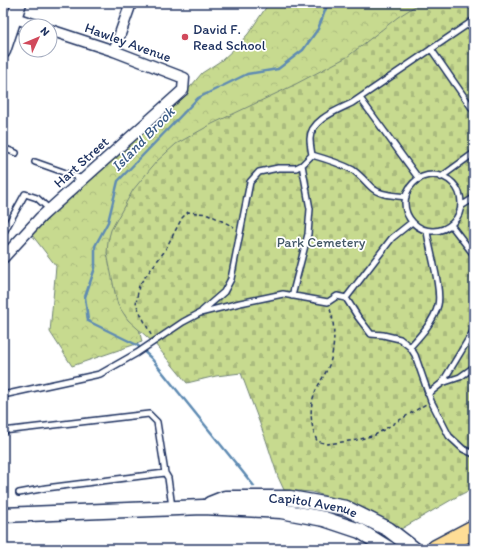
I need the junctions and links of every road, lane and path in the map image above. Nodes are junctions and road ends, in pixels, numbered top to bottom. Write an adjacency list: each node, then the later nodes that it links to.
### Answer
1 (19, 3): 3 (main road)
2 (131, 3): 8 (street)
3 (9, 16): 7 (main road)
4 (474, 20): 6 (lane)
5 (58, 33): 8 (street, Hawley Avenue)
6 (431, 49): 10 (lane); 11 (lane)
7 (3, 51)
8 (114, 51): 9 (street, Hawley Avenue)
9 (183, 90): 19 (street, Hart Street)
10 (360, 98): 15 (lane); 20 (lane)
11 (474, 111)
12 (3, 148): 13 (lane)
13 (16, 153)
14 (474, 153): 18 (lane)
15 (312, 155): 17 (lane); 21 (lane)
16 (35, 162): 19 (lane)
17 (302, 165): 27 (lane); 32 (lane)
18 (441, 177): 20 (lane); 23 (lane)
19 (83, 179): 24 (street, Hart Street)
20 (420, 179): 21 (lane)
21 (406, 197): 25 (lane)
22 (474, 198): 23 (lane)
23 (461, 206): 26 (lane)
24 (49, 209): 29 (lane); 31 (street, Hart Street)
25 (412, 222): 28 (lane); 33 (lane)
26 (451, 225): 28 (lane); 30 (lane)
27 (241, 231): 35 (lane); 37 (path)
28 (427, 231): 38 (lane)
29 (4, 232)
30 (474, 255)
31 (3, 258)
32 (292, 296): 34 (lane); 35 (lane)
33 (346, 298): 34 (lane); 38 (lane)
34 (328, 302): 43 (path)
35 (200, 313): 37 (lane)
36 (474, 330): 40 (lane)
37 (155, 342): 42 (lane)
38 (410, 347): 41 (lane)
39 (474, 367): 40 (lane)
40 (442, 384): 41 (lane)
41 (428, 394): 43 (lane)
42 (3, 395)
43 (430, 401): 45 (lane)
44 (3, 431): 46 (lane)
45 (474, 454)
46 (165, 473): 47 (lane); 49 (lane)
47 (19, 493)
48 (203, 507): 49 (main road, Capitol Avenue); 53 (main road, Capitol Avenue); 54 (main road, Capitol Avenue)
49 (172, 508): 50 (main road, Capitol Avenue)
50 (3, 515)
51 (474, 529): 52 (highway)
52 (438, 548)
53 (389, 549)
54 (414, 549)

